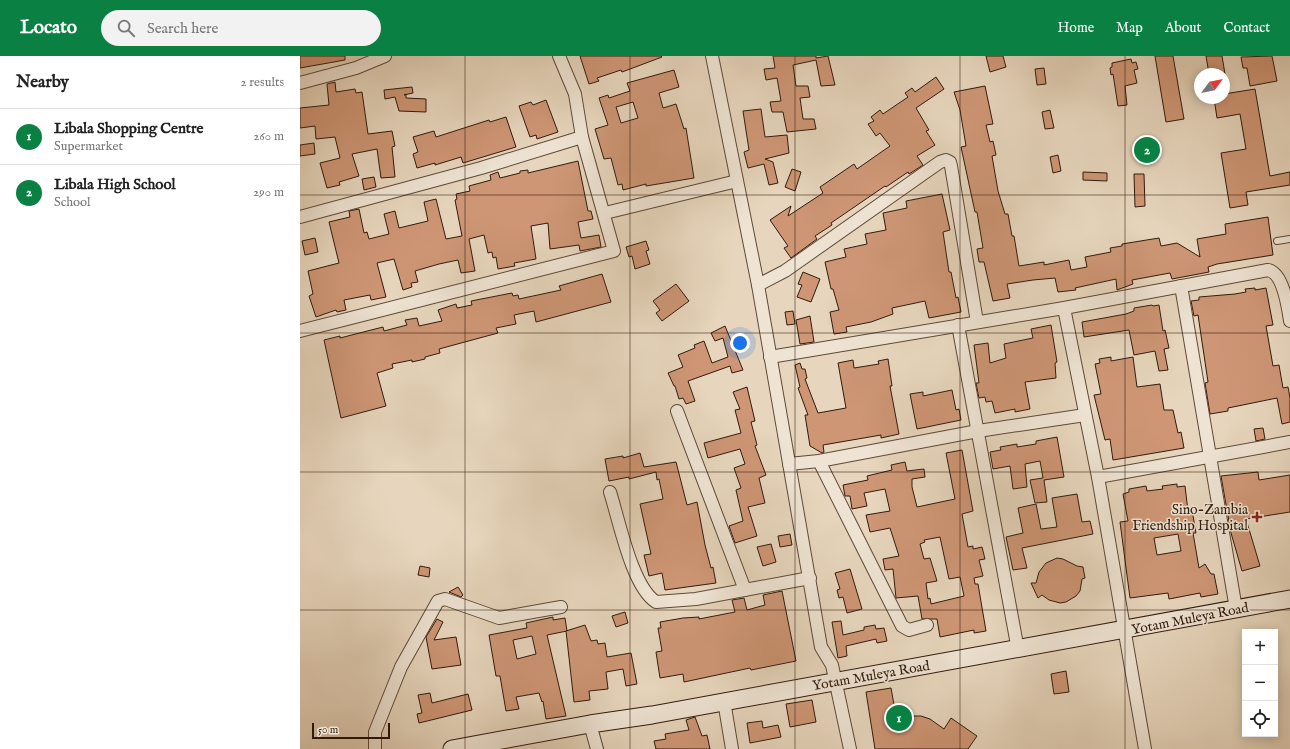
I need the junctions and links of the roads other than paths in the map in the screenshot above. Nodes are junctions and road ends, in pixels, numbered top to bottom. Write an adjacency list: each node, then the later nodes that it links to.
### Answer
1 (384, 56): 4 (street)
2 (559, 56): 5 (street)
3 (712, 56): 6 (street)
4 (300, 82)
5 (582, 138): 7 (street); 8 (street)
6 (737, 180): 7 (street); 11 (street)
7 (605, 213): 17 (street)
8 (300, 217)
9 (1290, 239): 10 (lane)
10 (1277, 241)
11 (758, 285): 15 (street); 18 (street)
12 (1181, 286): 13 (street); 14 (street); 23 (street)
13 (1064, 308): 15 (street); 20 (street)
14 (1290, 316)
15 (977, 322): 16 (street)
16 (958, 325): 18 (street); 21 (street)
17 (300, 331)
18 (770, 357): 25 (street)
19 (677, 411): 29 (street)
20 (1085, 415): 21 (street); 26 (street)
21 (978, 431): 24 (street); 35 (street)
22 (1290, 442): 23 (street)
23 (1211, 456): 26 (street); 32 (street)
24 (819, 461): 25 (street); 33 (street)
25 (789, 464): 28 (street)
26 (1098, 477): 34 (street)
27 (610, 492): 29 (street)
28 (810, 578): 29 (street); 36 (street)
29 (745, 590)
30 (1290, 599): 32 (street, Yotam Muleya Road)
31 (561, 608): 39 (street)
32 (1236, 609): 34 (street, Yotam Muleya Road)
33 (927, 625)
34 (1125, 630): 35 (street, Yotam Muleya Road); 44 (street)
35 (1018, 650): 36 (street, Yotam Muleya Road)
36 (834, 681): 37 (street, Yotam Muleya Road); 43 (street)
37 (724, 701): 38 (street, Yotam Muleya Road); 42 (street)
38 (590, 724): 40 (street, Yotam Muleya Road); 41 (street)
39 (375, 749)
40 (452, 749)
41 (597, 749)
42 (732, 749)
43 (850, 749)
44 (1145, 749)

